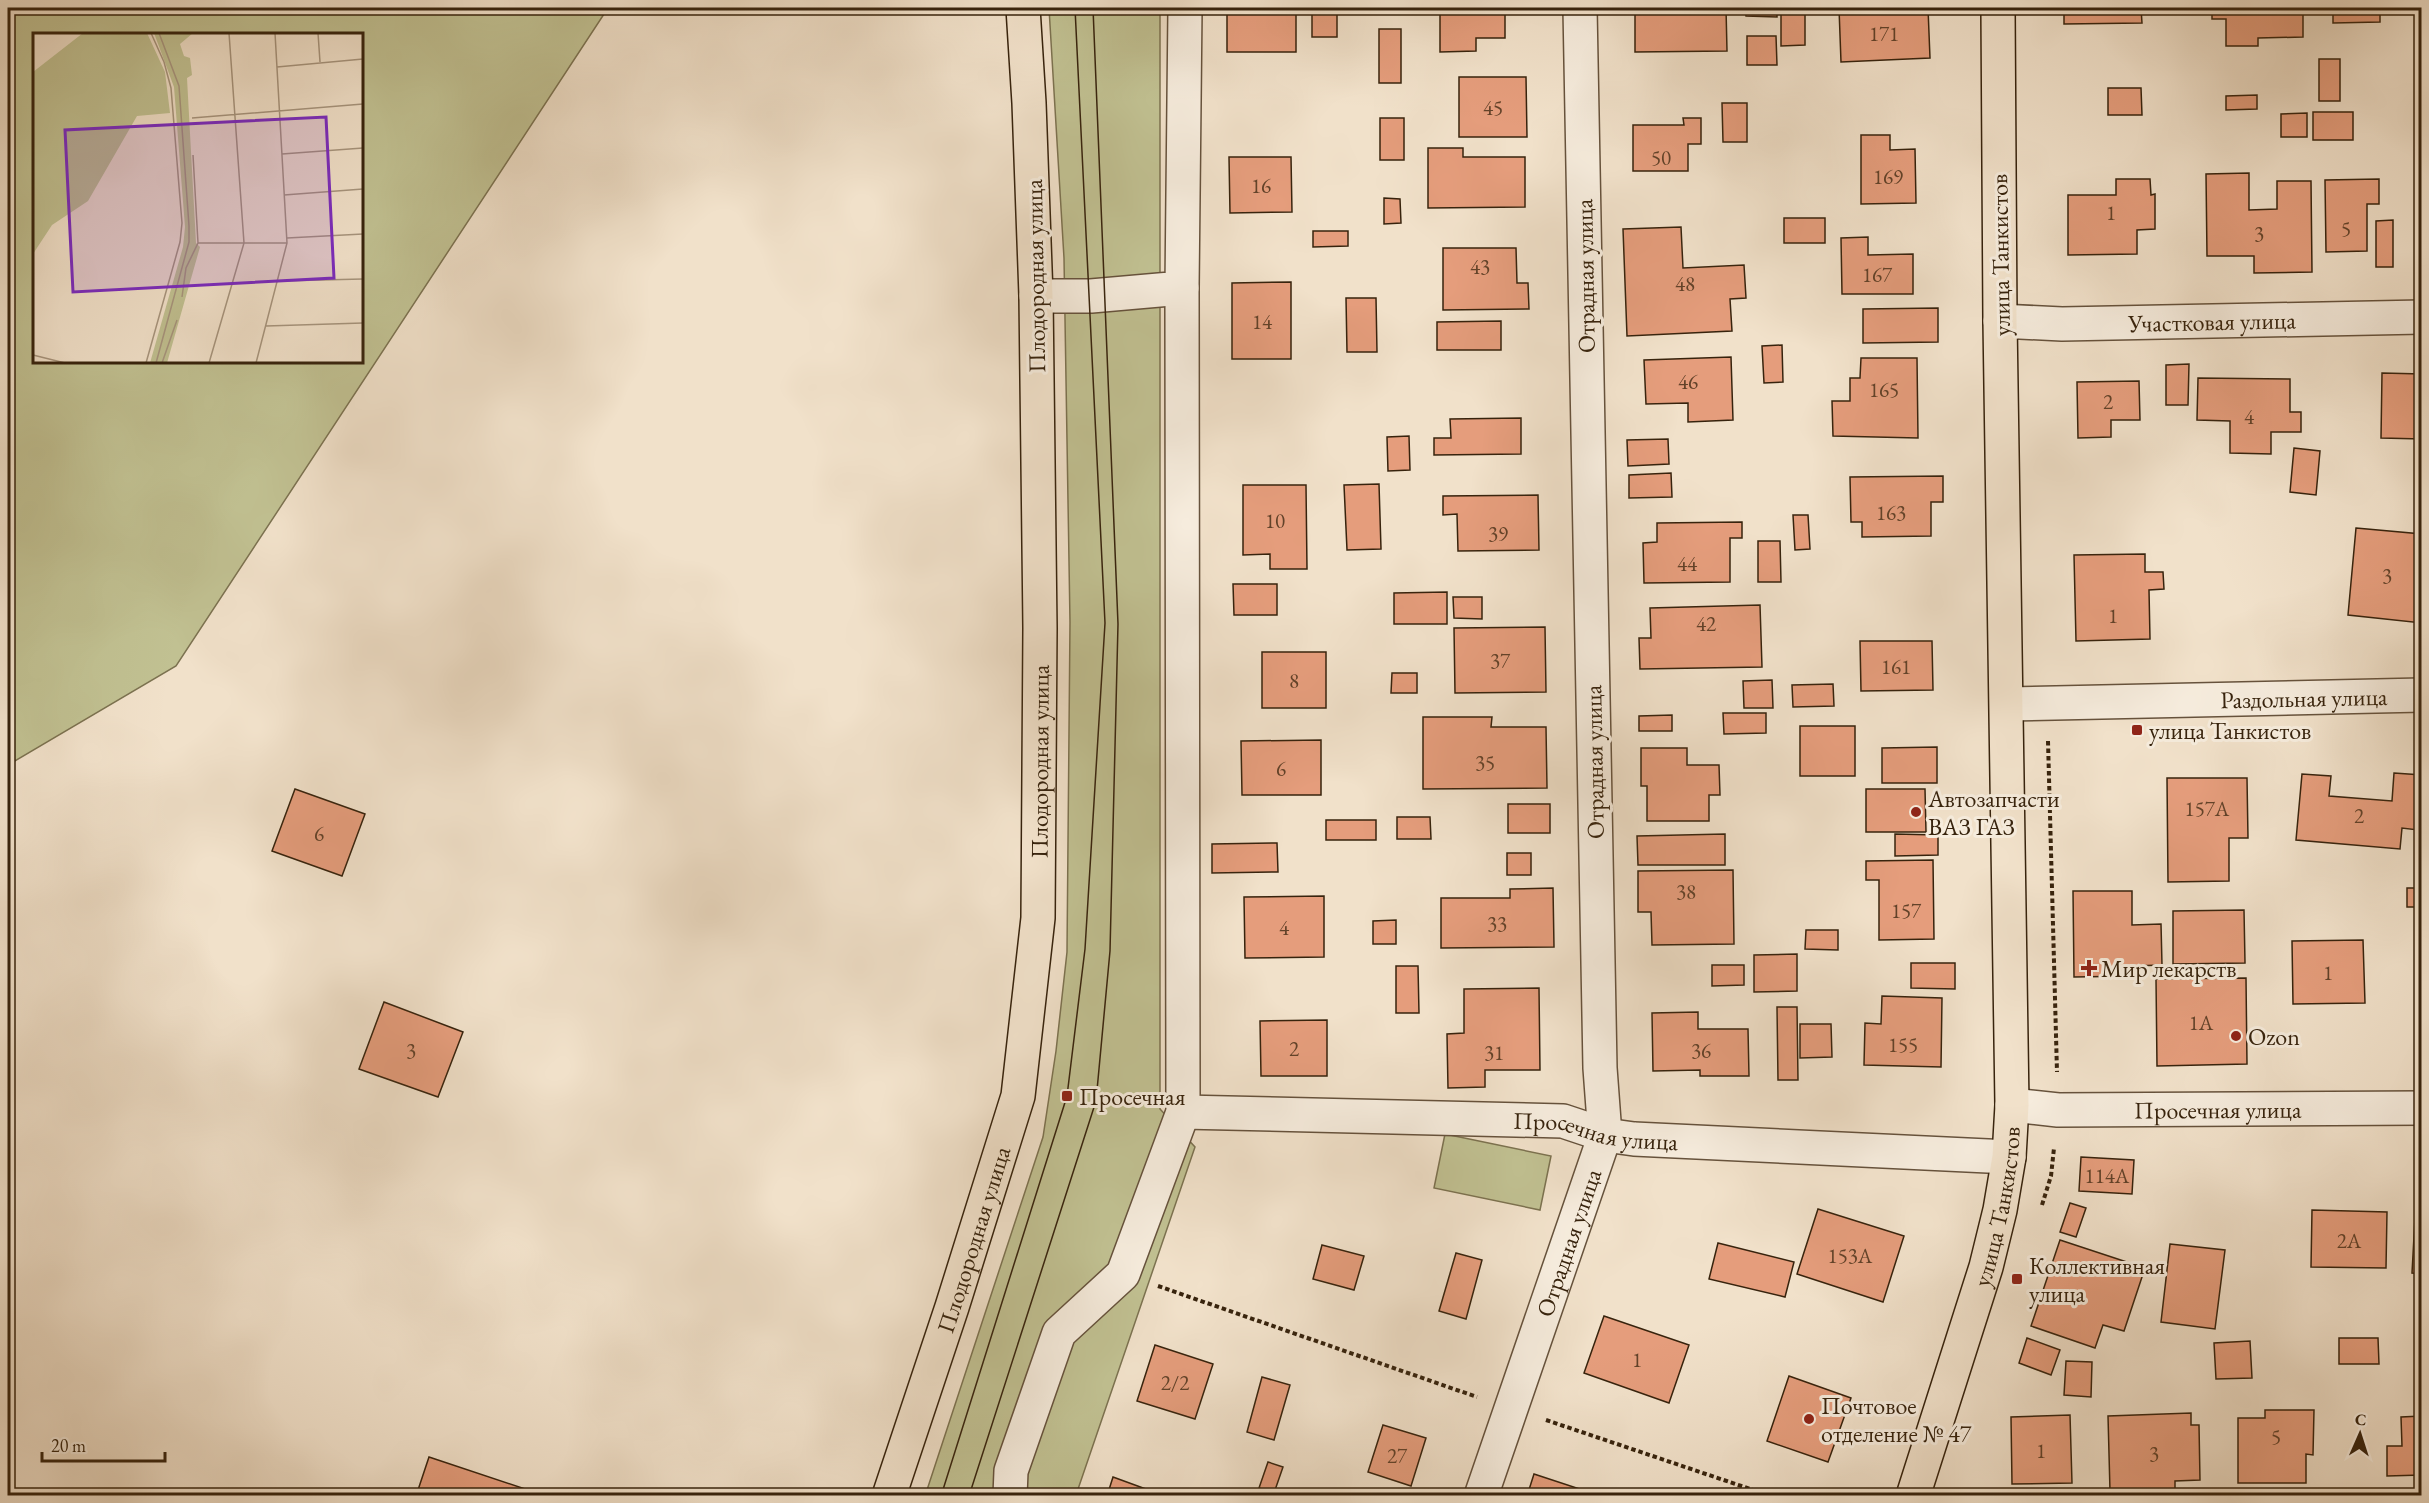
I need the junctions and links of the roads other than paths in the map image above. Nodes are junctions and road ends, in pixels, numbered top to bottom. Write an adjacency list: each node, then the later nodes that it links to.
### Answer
1 (1023, 8): 6 (main road, Плодородная улица)
2 (1185, 8): 5 (street)
3 (1580, 8): 14 (street, Отрадная улица)
4 (1998, 8): 8 (main road, улица Танкистов)
5 (1182, 288): 6 (street); 13 (street)
6 (1036, 296): 16 (main road, Плодородная улица)
7 (2421, 317): 8 (street, Участковая улица)
8 (2000, 321): 10 (main road, улица Танкистов)
9 (2421, 695): 10 (street, Раздольная улица)
10 (2007, 704): 11 (main road, улица Танкистов)
11 (2012, 1105): 12 (street, Просечная улица); 15 (main road, улица Танкистов)
12 (2421, 1108)
13 (1183, 1112): 14 (street, Просечная улица); 17 (street)
14 (1605, 1135): 15 (street, Просечная улица); 18 (street, Отрадная улица)
15 (2009, 1157): 19 (main road, улица Танкистов)
16 (889, 1496)
17 (1010, 1496)
18 (1481, 1496)
19 (1913, 1496)

